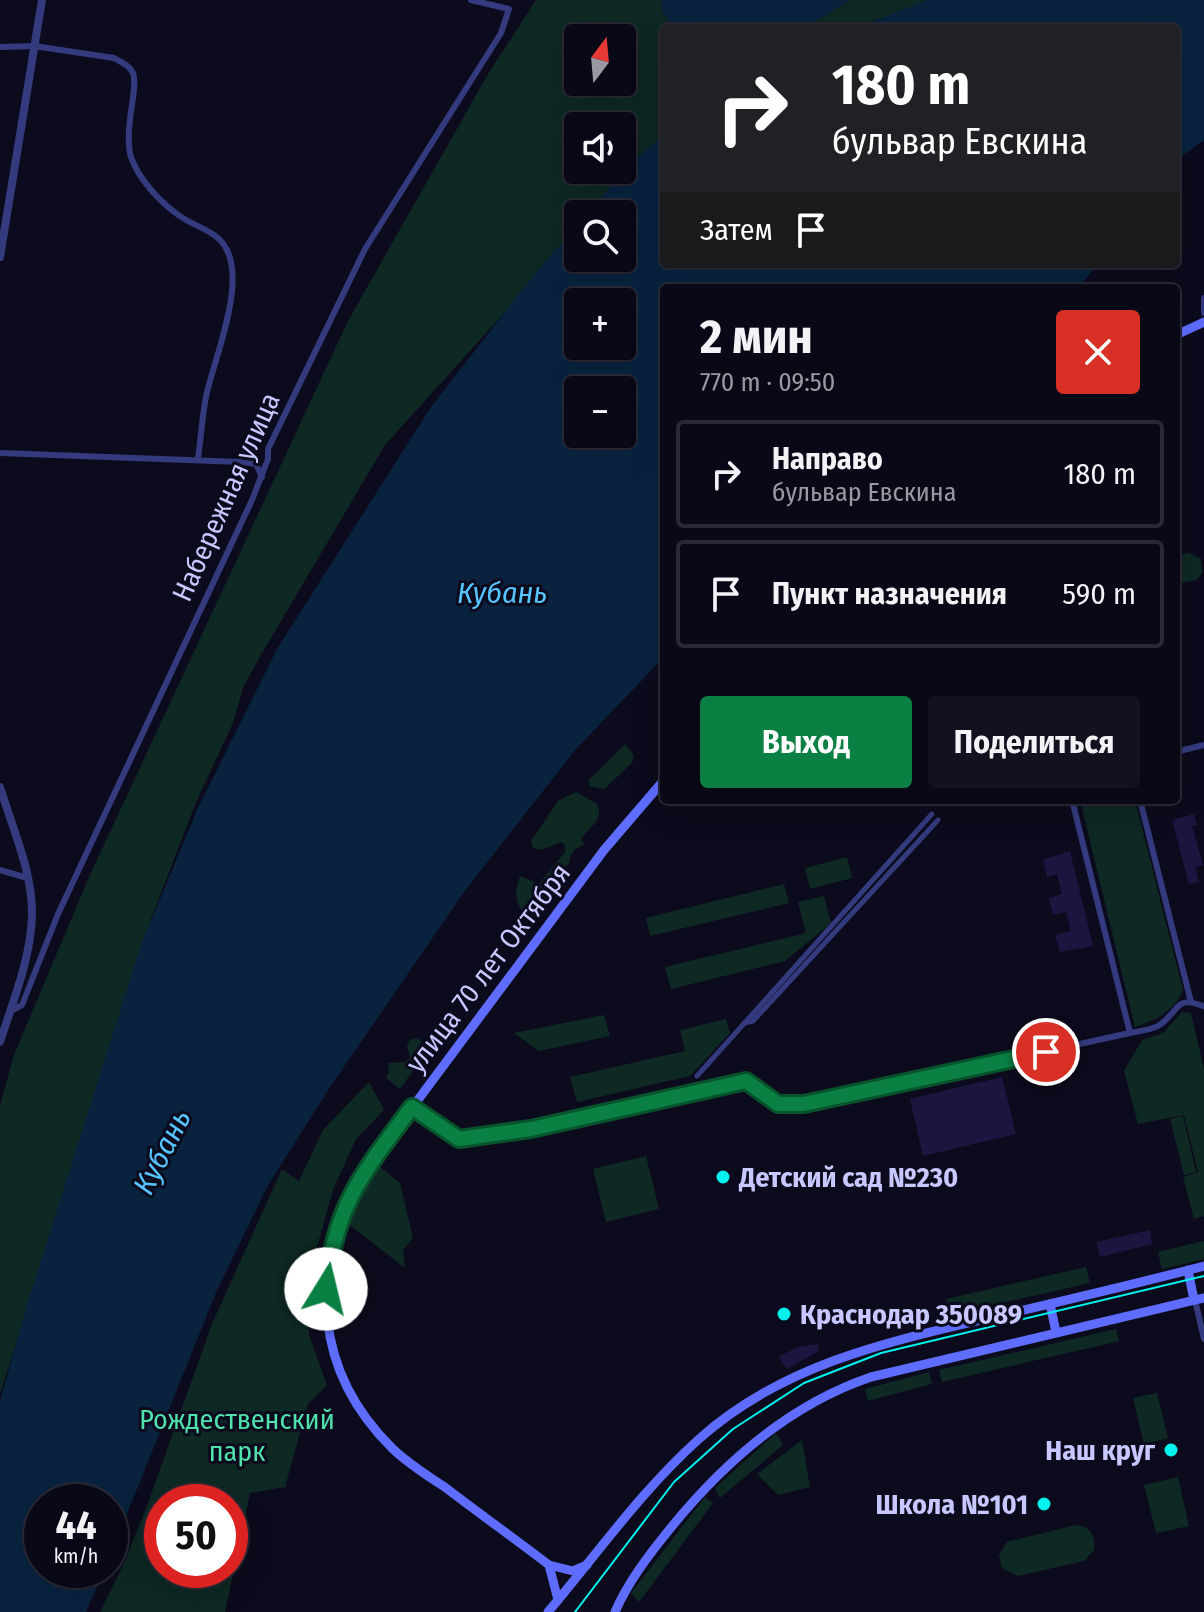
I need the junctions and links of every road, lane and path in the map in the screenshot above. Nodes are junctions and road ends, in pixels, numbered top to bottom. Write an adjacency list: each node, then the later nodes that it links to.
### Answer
1 (42, 0): 3 (street)
2 (471, 0): 10 (street, Набережная улица)
3 (34, 46): 4 (street); 5 (street); 12 (street)
4 (0, 47)
5 (0, 257)
6 (1204, 298): 7 (street)
7 (1204, 313)
8 (1204, 322): 9 (main road)
9 (1180, 333)
10 (268, 449): 13 (street); 14 (street, Набережная улица)
11 (0, 453): 12 (street)
12 (198, 458): 13 (street)
13 (256, 464): 14 (street)
14 (262, 477): 27 (street, Набережная улица)
15 (1204, 745): 16 (street)
16 (1180, 751)
17 (660, 785): 32 (main road, улица 70 лет Октября)
18 (0, 787): 24 (street)
19 (1073, 804): 29 (street)
20 (1141, 804): 25 (street)
21 (932, 814): 28 (street)
22 (938, 820): 28 (street)
23 (0, 870): 24 (street)
24 (27, 878): 27 (street)
25 (1191, 1002): 26 (street); 29 (street)
26 (1204, 1008)
27 (9, 1012): 30 (street)
28 (744, 1023): 31 (street)
29 (1130, 1033): 32 (street)
30 (0, 1042)
31 (697, 1076)
32 (412, 1107): 39 (main road, улица 70 лет Октября)
33 (1204, 1266): 34 (main road)
34 (1188, 1270): 35 (main road); 36 (main road)
35 (1199, 1299): 37 (main road); 38 (street)
36 (1050, 1304): 37 (main road); 40 (main road)
37 (1056, 1332): 43 (main road)
38 (1204, 1339)
39 (549, 1565): 40 (main road); 41 (main road)
40 (587, 1565): 41 (main road)
41 (558, 1600): 42 (main road)
42 (548, 1612)
43 (615, 1612)

